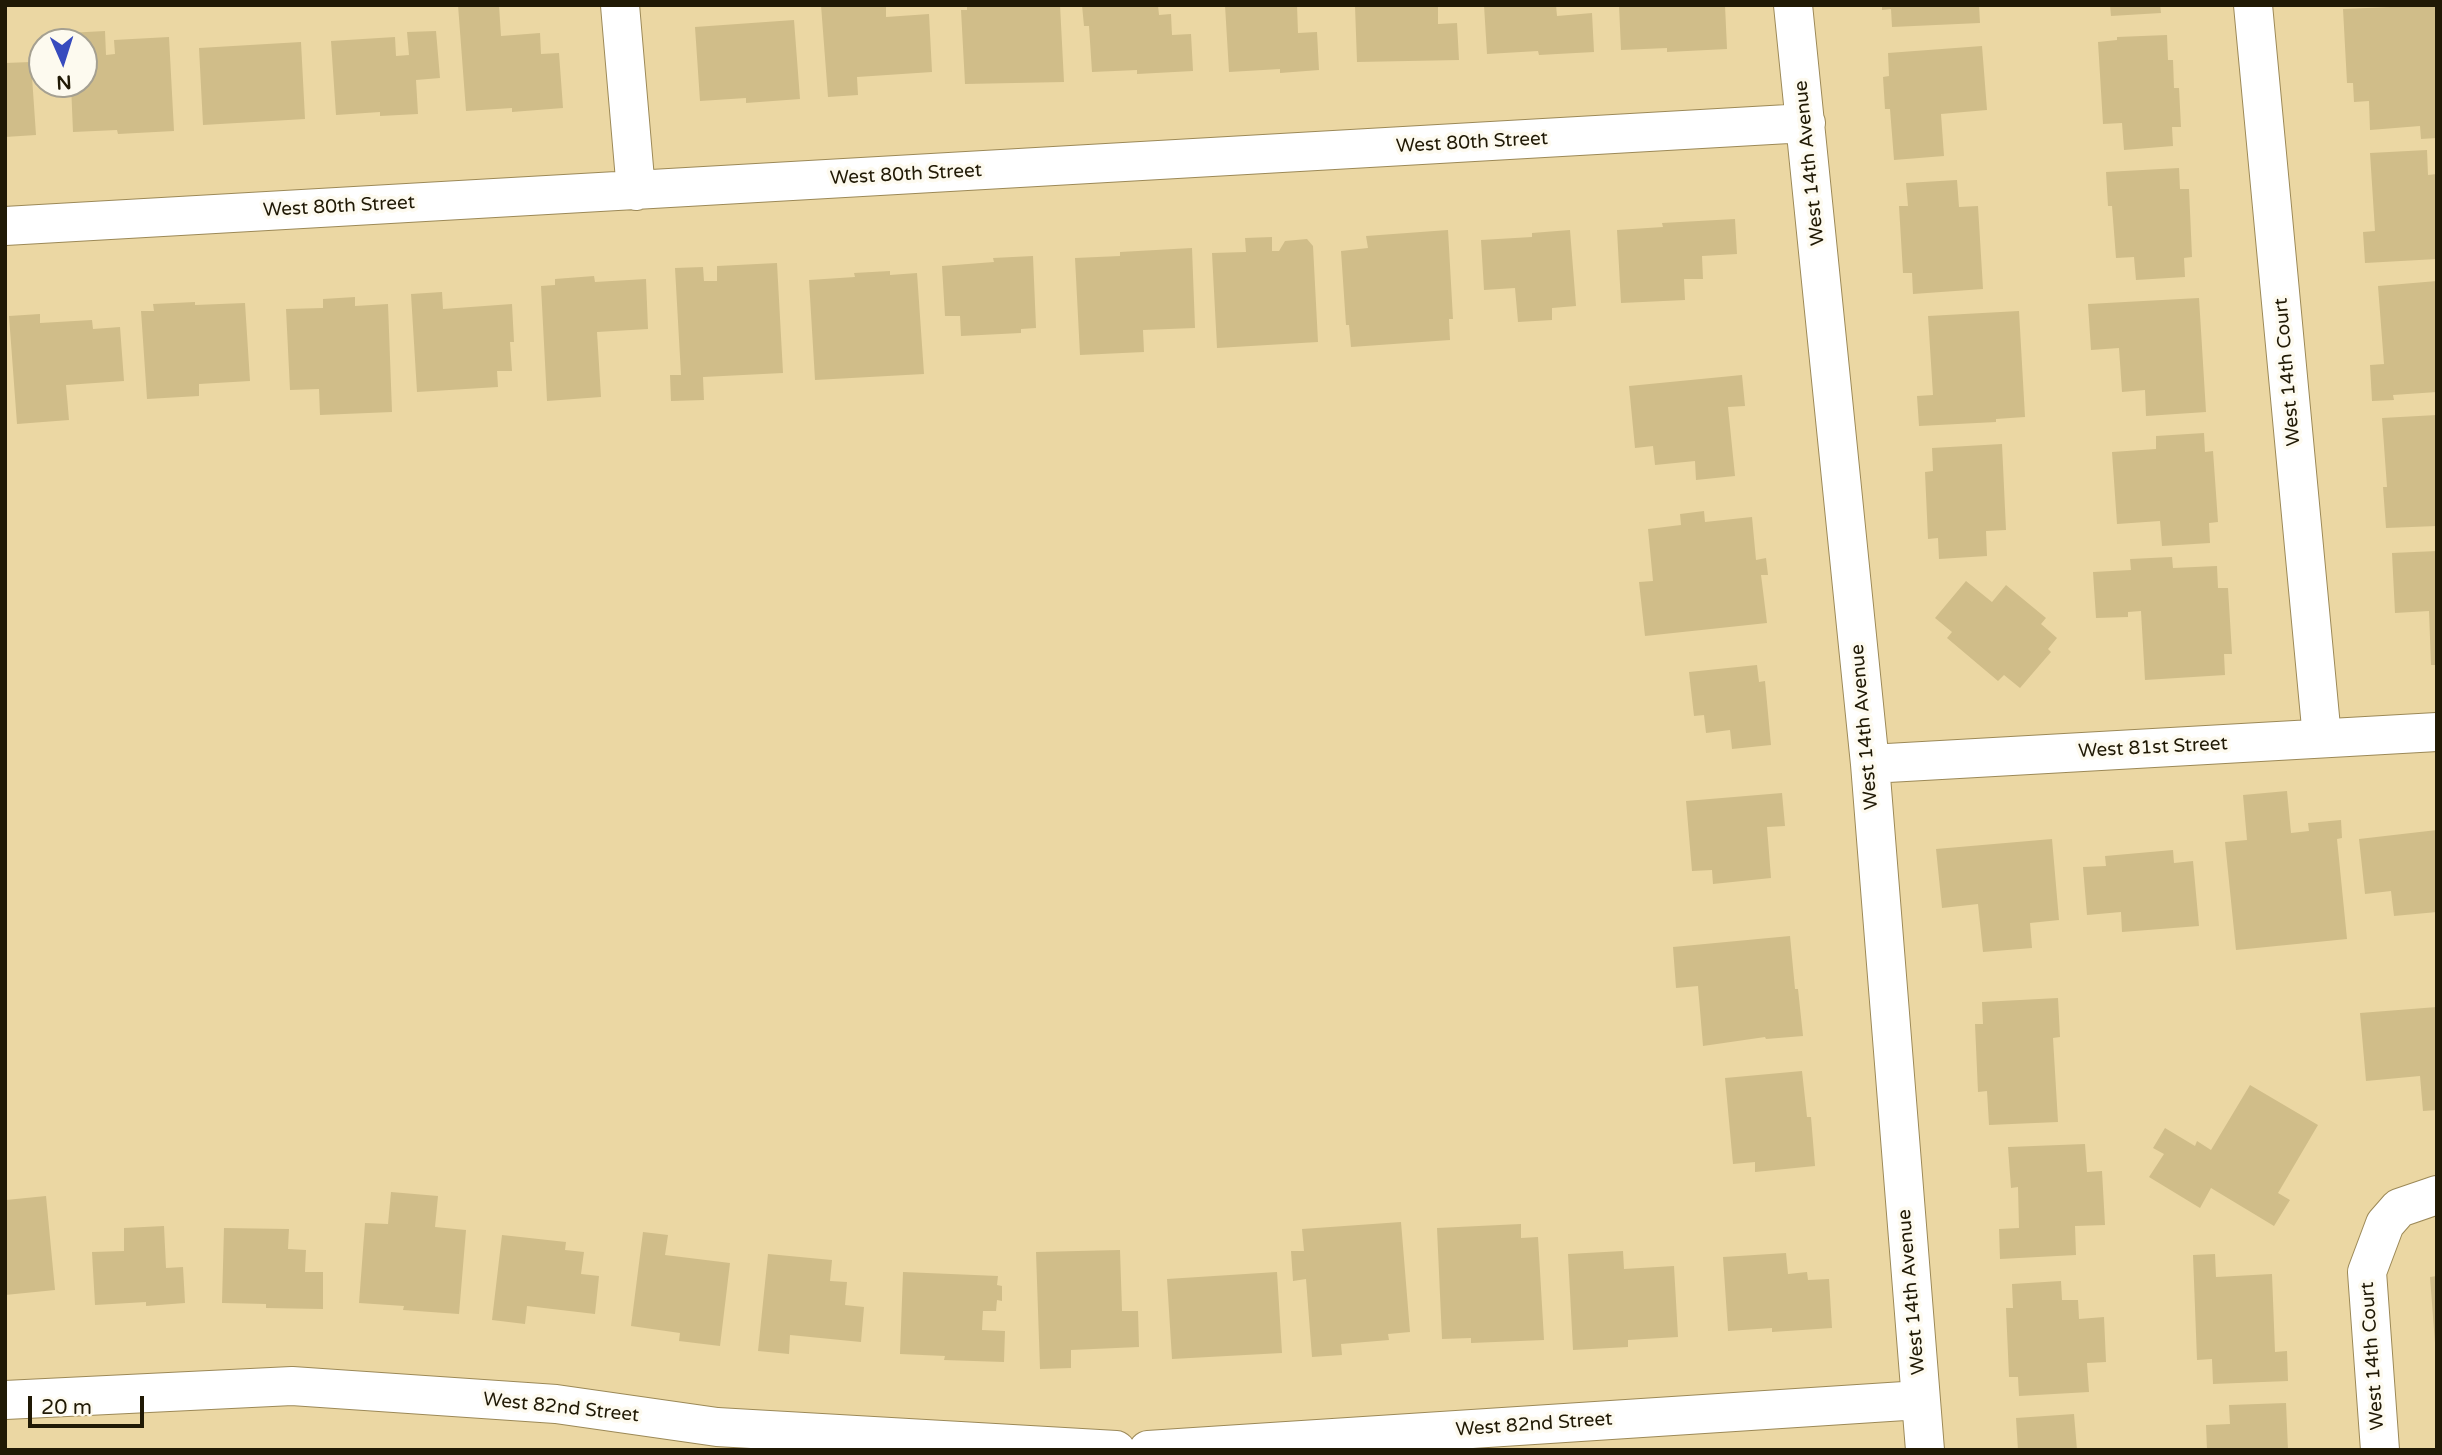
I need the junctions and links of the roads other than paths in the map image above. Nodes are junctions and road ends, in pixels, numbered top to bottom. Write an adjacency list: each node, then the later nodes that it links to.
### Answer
1 (620, 5): 5 (street)
2 (1793, 5): 4 (street, West 14th Avenue)
3 (2253, 5): 8 (street, West 14th Court)
4 (1806, 123): 5 (street, West 80th Street); 9 (street, West 14th Avenue)
5 (636, 191): 6 (street, West 80th Street)
6 (5, 226)
7 (2437, 732): 8 (street, West 81st Street)
8 (2322, 738): 9 (street, West 81st Street)
9 (1870, 764): 12 (street, West 14th Avenue)
10 (2437, 1195): 17 (street, West 14th Court)
11 (5, 1400): 13 (street, West 82nd Street)
12 (1920, 1400): 15 (street, West 82nd Street); 16 (street, West 14th Avenue)
13 (715, 1438): 14 (street, West 82nd Street)
14 (1116, 1450)
15 (1148, 1450)
16 (1924, 1450)
17 (2380, 1450)

